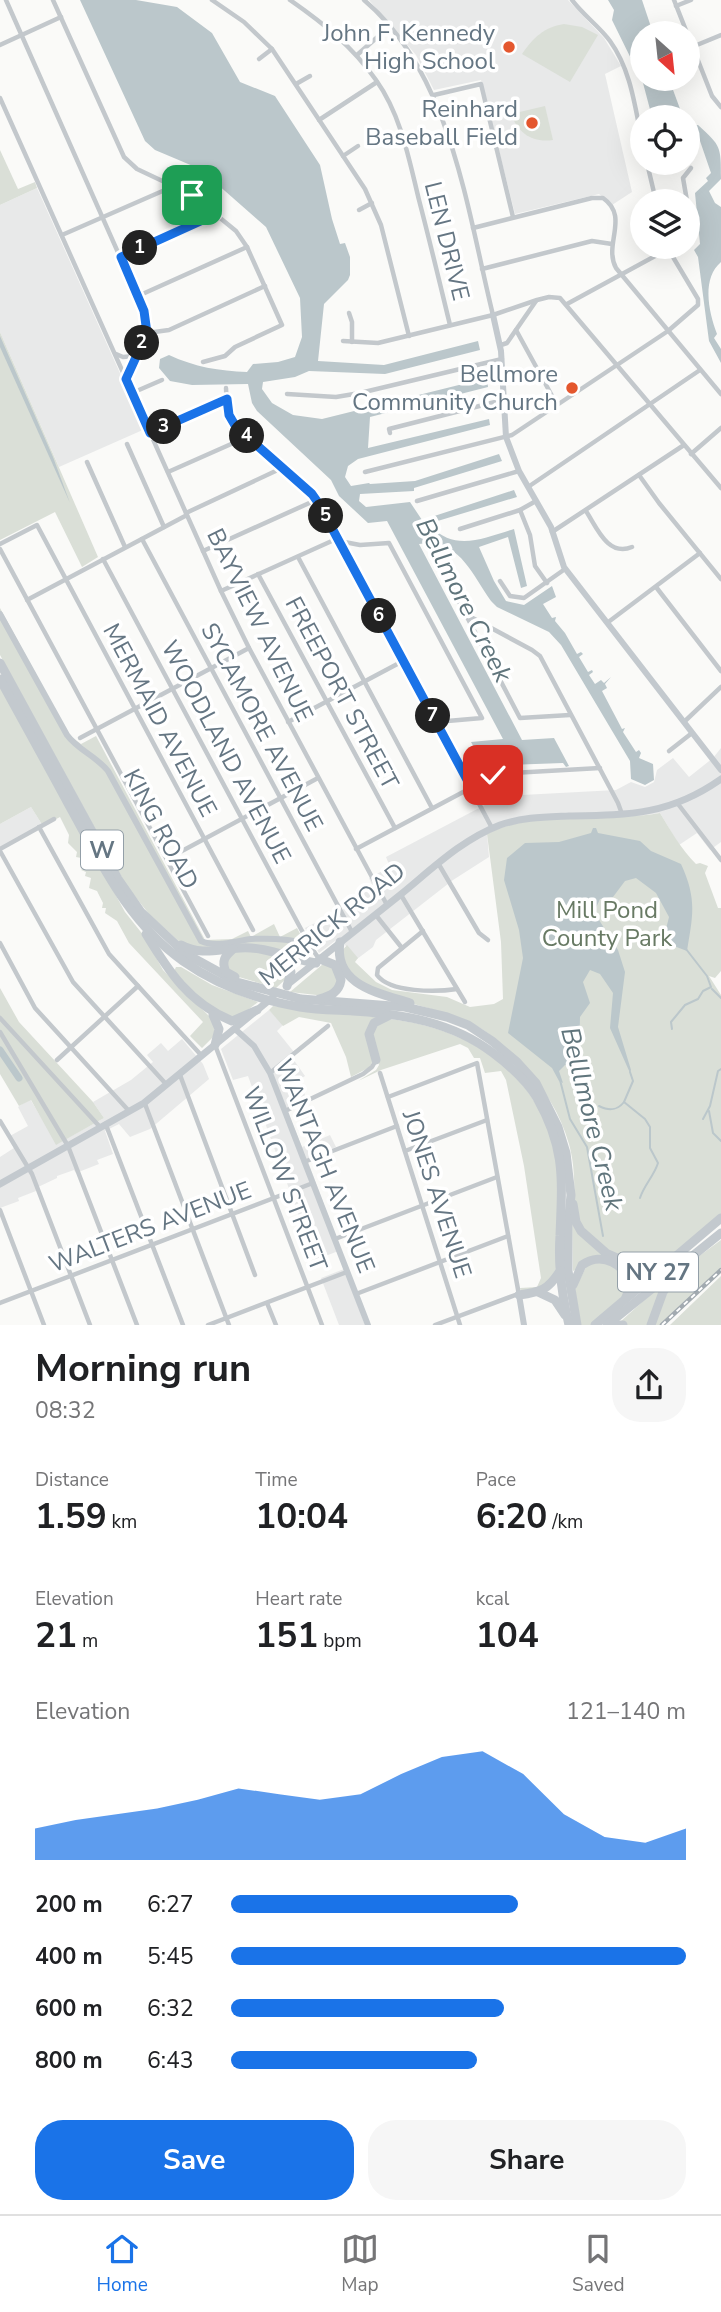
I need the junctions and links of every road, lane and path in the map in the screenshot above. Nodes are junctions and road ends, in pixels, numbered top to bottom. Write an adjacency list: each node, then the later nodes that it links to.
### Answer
1 (6, 0): 12 (street)
2 (53, 0): 9 (street)
3 (212, 0): 16 (street)
4 (290, 0): 17 (street, LEN DRIVE)
5 (364, 0): 11 (street)
6 (572, 0): 25 (street)
7 (691, 0): 8 (street)
8 (675, 3): 10 (street)
9 (61, 17): 12 (street); 30 (street)
10 (682, 21)
11 (390, 26): 17 (street); 23 (street)
12 (22, 35): 15 (street); 34 (street)
13 (721, 35): 14 (street)
14 (700, 44)
15 (0, 45)
16 (272, 49): 18 (street); 22 (street)
17 (357, 55): 21 (street, LEN DRIVE)
18 (259, 59)
19 (700, 67): 26 (street)
20 (310, 76): 22 (street)
21 (377, 82): 27 (street); 51 (street, LEN DRIVE)
22 (296, 84): 27 (street)
23 (434, 95): 35 (street); 36 (street)
24 (0, 97): 37 (street, BAYVIEW AVENUE)
25 (635, 105)
26 (721, 107)
27 (319, 120): 29 (street)
28 (358, 146): 29 (street)
29 (343, 156): 31 (street)
30 (174, 185): 33 (street); 34 (street)
31 (372, 203): 32 (street); 55 (street)
32 (359, 210)
33 (216, 214): 39 (street); 40 (street)
34 (103, 217): 37 (street); 40 (street)
35 (513, 218): 36 (street); 38 (street)
36 (473, 228): 43 (street)
37 (62, 235): 59 (street, BAYVIEW AVENUE)
38 (612, 244): 43 (street); 44 (street)
39 (247, 247): 45 (street); 46 (street)
40 (121, 257): 46 (street)
41 (650, 259): 44 (street)
42 (674, 259): 53 (street)
43 (482, 269): 50 (street)
44 (620, 274): 48 (street); 53 (street)
45 (265, 286): 54 (street); 62 (street)
46 (138, 296): 54 (street)
47 (537, 300): 48 (street); 50 (street); 52 (street)
48 (567, 304): 63 (street)
49 (349, 313): 57 (street)
50 (493, 314): 51 (street); 58 (street)
51 (450, 325): 55 (street)
52 (516, 330): 58 (street); 73 (street)
53 (668, 331): 63 (street); 64 (street)
54 (147, 333): 60 (street)
55 (409, 335): 57 (street)
56 (343, 341): 57 (street)
57 (352, 342)
58 (501, 345): 61 (street)
59 (115, 354): 60 (street); 65 (street, BAYVIEW AVENUE)
60 (135, 355): 65 (street)
61 (502, 359): 69 (street); 72 (street)
62 (204, 362)
63 (617, 365): 73 (street); 74 (street)
64 (701, 370): 70 (street); 74 (street)
65 (126, 379): 68 (street, BAYVIEW AVENUE)
66 (162, 380): 68 (street)
67 (226, 388): 71 (street)
68 (132, 393): 76 (street, BAYVIEW AVENUE)
69 (286, 394)
70 (721, 394)
71 (227, 399): 76 (street); 78 (street)
72 (503, 400): 77 (street); 79 (street)
73 (557, 405): 79 (street)
74 (651, 405): 81 (street); 90 (street)
75 (721, 428): 82 (street)
76 (150, 433): 86 (street, BAYVIEW AVENUE)
77 (390, 433)
78 (247, 437): 84 (street); 86 (street)
79 (506, 437): 85 (street); 87 (street)
80 (127, 444): 97 (street)
81 (684, 445): 82 (street); 88 (street)
82 (691, 454): 89 (street)
83 (87, 462): 103 (street)
84 (282, 468): 91 (street); 96 (street)
85 (519, 471): 90 (street); 92 (street)
86 (168, 472): 96 (street, BAYVIEW AVENUE)
87 (365, 472)
88 (639, 475): 95 (street); 106 (street)
89 (720, 486)
90 (528, 487): 93 (street)
91 (316, 500): 101 (street); 105 (street)
92 (417, 501)
93 (536, 501): 94 (street); 99 (street)
94 (520, 510): 98 (street); 115 (street)
95 (586, 511): 99 (street); 104 (street)
96 (186, 514): 97 (street); 105 (street, BAYVIEW AVENUE)
97 (164, 527): 100 (street)
98 (460, 529)
99 (552, 532): 110 (street)
100 (142, 539): 103 (street); 125 (street, SYCAMORE AVENUE)
101 (338, 539): 107 (street); 123 (street); 135 (street)
102 (0, 547): 112 (street, MERMAID AVENUE); 118 (street)
103 (125, 547): 109 (street)
104 (632, 547)
105 (203, 551): 117 (street, BAYVIEW AVENUE)
106 (700, 553): 113 (street); 116 (street)
107 (298, 556): 111 (street); 128 (street)
108 (435, 556): 120 (street)
109 (103, 559): 112 (street); 130 (street, WOODLAND AVENUE)
110 (565, 569): 115 (street); 121 (street)
111 (258, 574): 117 (street); 131 (street, FREEPORT STREET)
112 (65, 579): 118 (street); 132 (street, MERMAID AVENUE)
113 (721, 579)
114 (500, 581): 115 (street)
115 (547, 583)
116 (656, 587): 121 (street); 126 (street)
117 (221, 591): 122 (street, BAYVIEW AVENUE)
118 (27, 600): 137 (street)
119 (0, 614): 172 (street, KING ROAD)
120 (467, 615): 133 (street); 133 (street)
121 (607, 623): 136 (street)
122 (249, 648): 125 (street); 134 (street, BAYVIEW AVENUE)
123 (403, 661): 128 (street); 135 (street)
124 (0, 663): 164 (highway, W)
125 (211, 668): 130 (street); 146 (street, SYCAMORE AVENUE)
126 (721, 671)
127 (0, 679): 164 (highway, W)
128 (365, 681): 131 (street); 148 (street)
129 (721, 687): 136 (street)
130 (173, 689): 132 (street); 151 (street, WOODLAND AVENUE)
131 (327, 701): 134 (street); 153 (street, FREEPORT STREET)
132 (135, 709): 137 (street); 155 (street, MERMAID AVENUE)
133 (571, 715): 141 (street)
134 (288, 722): 143 (street, BAYVIEW AVENUE)
135 (436, 722): 145 (street)
136 (684, 722): 138 (street)
137 (97, 729): 139 (street); 158 (street)
138 (692, 733): 140 (street); 142 (street)
139 (80, 738)
140 (669, 751)
141 (600, 768): 145 (street); 149 (street)
142 (721, 769)
143 (318, 778): 146 (street); 156 (street, BAYVIEW AVENUE)
144 (721, 779): 147 (main road, MERRICK ROAD)
145 (471, 787): 148 (street); 154 (street)
146 (280, 798): 151 (street); 167 (street, SYCAMORE AVENUE)
147 (678, 804): 149 (main road, MERRICK ROAD); 159 (street)
148 (432, 808): 153 (street)
149 (622, 815): 154 (main road, MERRICK ROAD)
150 (54, 819): 152 (street)
151 (242, 819): 155 (street); 172 (street, WOODLAND AVENUE)
152 (39, 827): 157 (street); 178 (street)
153 (395, 828): 156 (street)
154 (492, 829): 160 (main road, MERRICK ROAD)
155 (204, 839): 158 (street); 165 (street, MERMAID AVENUE)
156 (356, 849): 162 (street, BAYVIEW AVENUE)
157 (0, 850): 191 (street)
158 (167, 859): 168 (street)
159 (721, 860)
160 (437, 863): 161 (main road, MERRICK ROAD); 169 (street)
161 (401, 894): 162 (main road, MERRICK ROAD); 166 (street)
162 (387, 905): 163 (main road, MERRICK ROAD)
163 (375, 914): 167 (main road, MERRICK ROAD); 173 (street)
164 (139, 915): 174 (highway); 177 (highway); 179 (highway, W); 182 (highway, W)
165 (253, 930)
166 (423, 931): 173 (street); 181 (street)
167 (352, 932): 170 (main road, MERRICK ROAD)
168 (208, 936)
169 (488, 940)
170 (341, 942): 176 (main road, MERRICK ROAD); 188 (highway)
171 (0, 943): 197 (street)
172 (309, 944): 176 (street, WOODLAND AVENUE)
173 (402, 948): 181 (street)
174 (233, 949): 175 (highway); 182 (highway)
175 (284, 955): 176 (highway); 180 (highway)
176 (318, 961): 180 (main road, MERRICK ROAD); 183 (highway)
177 (176, 980): 179 (highway); 186 (highway)
178 (138, 986): 191 (street); 198 (street)
179 (227, 986): 182 (highway, W)
180 (286, 986): 187 (main road, MERRICK ROAD)
181 (457, 989): 184 (street)
182 (254, 991): 185 (highway, W)
183 (317, 1000): 185 (highway, W); 188 (highway, W)
184 (465, 1002)
185 (301, 1003): 190 (highway, W)
186 (203, 1005): 187 (highway); 189 (highway)
187 (257, 1010): 194 (main road, MERRICK ROAD)
188 (435, 1013): 220 (highway, W)
189 (213, 1015): 194 (highway); 196 (highway)
190 (390, 1015): 200 (highway); 237 (highway, W)
191 (104, 1016): 197 (street); 204 (street)
192 (0, 1018): 211 (street)
193 (327, 1026): 201 (street)
194 (235, 1029): 196 (main road, MERRICK ROAD); 201 (street, WANTAGH AVENUE)
195 (0, 1032): 213 (street)
196 (215, 1045): 198 (main road, MERRICK ROAD); 221 (street, WILLOW STREET)
197 (71, 1048): 199 (street); 207 (street)
198 (202, 1056): 203 (main road, MERRICK ROAD)
199 (57, 1060)
200 (376, 1060): 208 (street)
201 (270, 1073): 208 (street, WANTAGH AVENUE)
202 (380, 1073): 205 (street, JONES AVENUE)
203 (179, 1074): 204 (main road, MERRICK ROAD); 224 (street)
204 (167, 1085): 206 (main road, MERRICK ROAD)
205 (388, 1097): 209 (street); 212 (street, JONES AVENUE)
206 (144, 1102): 207 (main road, MERRICK ROAD); 227 (street)
207 (130, 1111): 211 (main road, MERRICK ROAD)
208 (285, 1111): 215 (street, WANTAGH AVENUE)
209 (487, 1120): 214 (street); 217 (street)
210 (0, 1121): 216 (street)
211 (103, 1126): 213 (main road, MERRICK ROAD); 231 (street)
212 (397, 1126): 214 (street, JONES AVENUE); 215 (street)
213 (68, 1146): 216 (main road, MERRICK ROAD); 233 (street)
214 (405, 1152): 222 (street, JONES AVENUE)
215 (304, 1162): 218 (street, WANTAGH AVENUE)
216 (29, 1168): 219 (main road, MERRICK ROAD); 239 (street)
217 (497, 1177): 222 (street); 228 (street)
218 (313, 1183): 221 (street, WALTERS AVENUE); 230 (street, WANTAGH AVENUE)
219 (0, 1184)
220 (570, 1195): 235 (highway); 242 (highway, W)
221 (273, 1198): 224 (street, WALTERS AVENUE); 241 (street, WILLOW STREET)
222 (422, 1206): 230 (street); 234 (street, JONES AVENUE)
223 (0, 1210): 243 (street)
224 (233, 1214): 227 (street, WALTERS AVENUE); 240 (street)
225 (721, 1218): 235 (highway, NY 27)
226 (721, 1226): 232 (highway)
227 (192, 1229): 231 (street, WALTERS AVENUE); 251 (street)
228 (508, 1236): 234 (street); 246 (street)
229 (718, 1237): 232 (highway, NY 27)
230 (335, 1240): 238 (street, WANTAGH AVENUE)
231 (152, 1245): 233 (street, WALTERS AVENUE); 256 (street)
232 (701, 1248): 236 (highway, NY 27)
233 (112, 1260): 239 (street, WALTERS AVENUE); 255 (street)
234 (440, 1262): 245 (street); 250 (street, JONES AVENUE)
235 (668, 1264): 249 (highway, NY 27)
236 (681, 1264): 267 (highway, NY 27); 270 (highway)
237 (561, 1271): 244 (highway); 252 (highway, W)
238 (347, 1272): 241 (street); 245 (street, WANTAGH AVENUE)
239 (71, 1275): 243 (street, WALTERS AVENUE); 254 (street)
240 (255, 1275)
241 (307, 1287): 248 (street); 260 (street, WILLOW STREET)
242 (571, 1290): 249 (highway); 265 (highway, W)
243 (31, 1291): 247 (street, WALTERS AVENUE); 253 (street)
244 (538, 1292): 246 (highway); 252 (highway)
245 (356, 1294): 261 (street, WANTAGH AVENUE)
246 (519, 1294): 250 (street); 264 (street)
247 (0, 1303)
248 (267, 1303): 251 (street); 259 (street)
249 (622, 1303): 266 (highway, NY 27)
250 (457, 1316): 262 (street); 263 (street, JONES AVENUE)
251 (227, 1318): 257 (street); 258 (street)
252 (568, 1321)
253 (44, 1325)
254 (90, 1325)
255 (136, 1325)
256 (183, 1325)
257 (208, 1325)
258 (229, 1325)
259 (275, 1325)
260 (322, 1325)
261 (368, 1325)
262 (435, 1325)
263 (460, 1325)
264 (524, 1325)
265 (577, 1325)
266 (595, 1325)
267 (607, 1325)
268 (613, 1325): 269 (highway)
269 (623, 1325)
270 (651, 1325)

